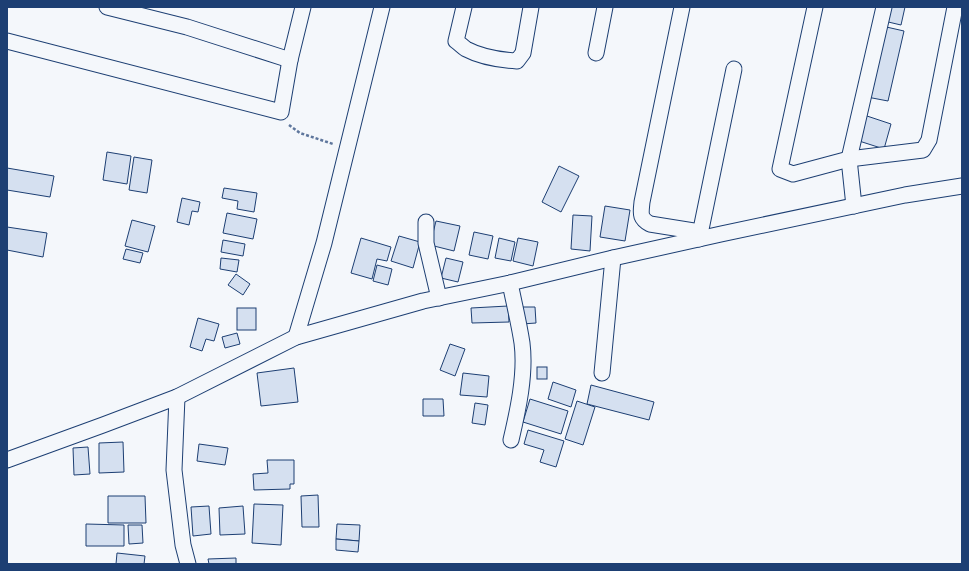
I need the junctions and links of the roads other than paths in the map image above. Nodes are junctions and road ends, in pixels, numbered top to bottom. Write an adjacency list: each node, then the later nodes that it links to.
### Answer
1 (107, 7): 13 (street)
2 (303, 7): 13 (street)
3 (382, 7): 23 (street)
4 (464, 7): 5 (street)
5 (531, 7)
6 (605, 7): 12 (street)
7 (682, 7): 19 (street)
8 (815, 7): 15 (street)
9 (884, 7): 15 (street)
10 (955, 7): 15 (street)
11 (7, 41): 13 (street)
12 (596, 52)
13 (290, 60)
14 (734, 69): 19 (street)
15 (849, 159): 17 (street)
16 (962, 186): 17 (street)
17 (854, 206): 19 (street)
18 (426, 222): 22 (street)
19 (700, 235): 20 (street)
20 (613, 258): 21 (street); 24 (street)
21 (510, 283): 22 (street); 26 (street)
22 (438, 298): 23 (street)
23 (296, 337): 25 (street)
24 (602, 373)
25 (177, 397): 27 (street); 28 (street)
26 (511, 440)
27 (7, 460)
28 (188, 564)

